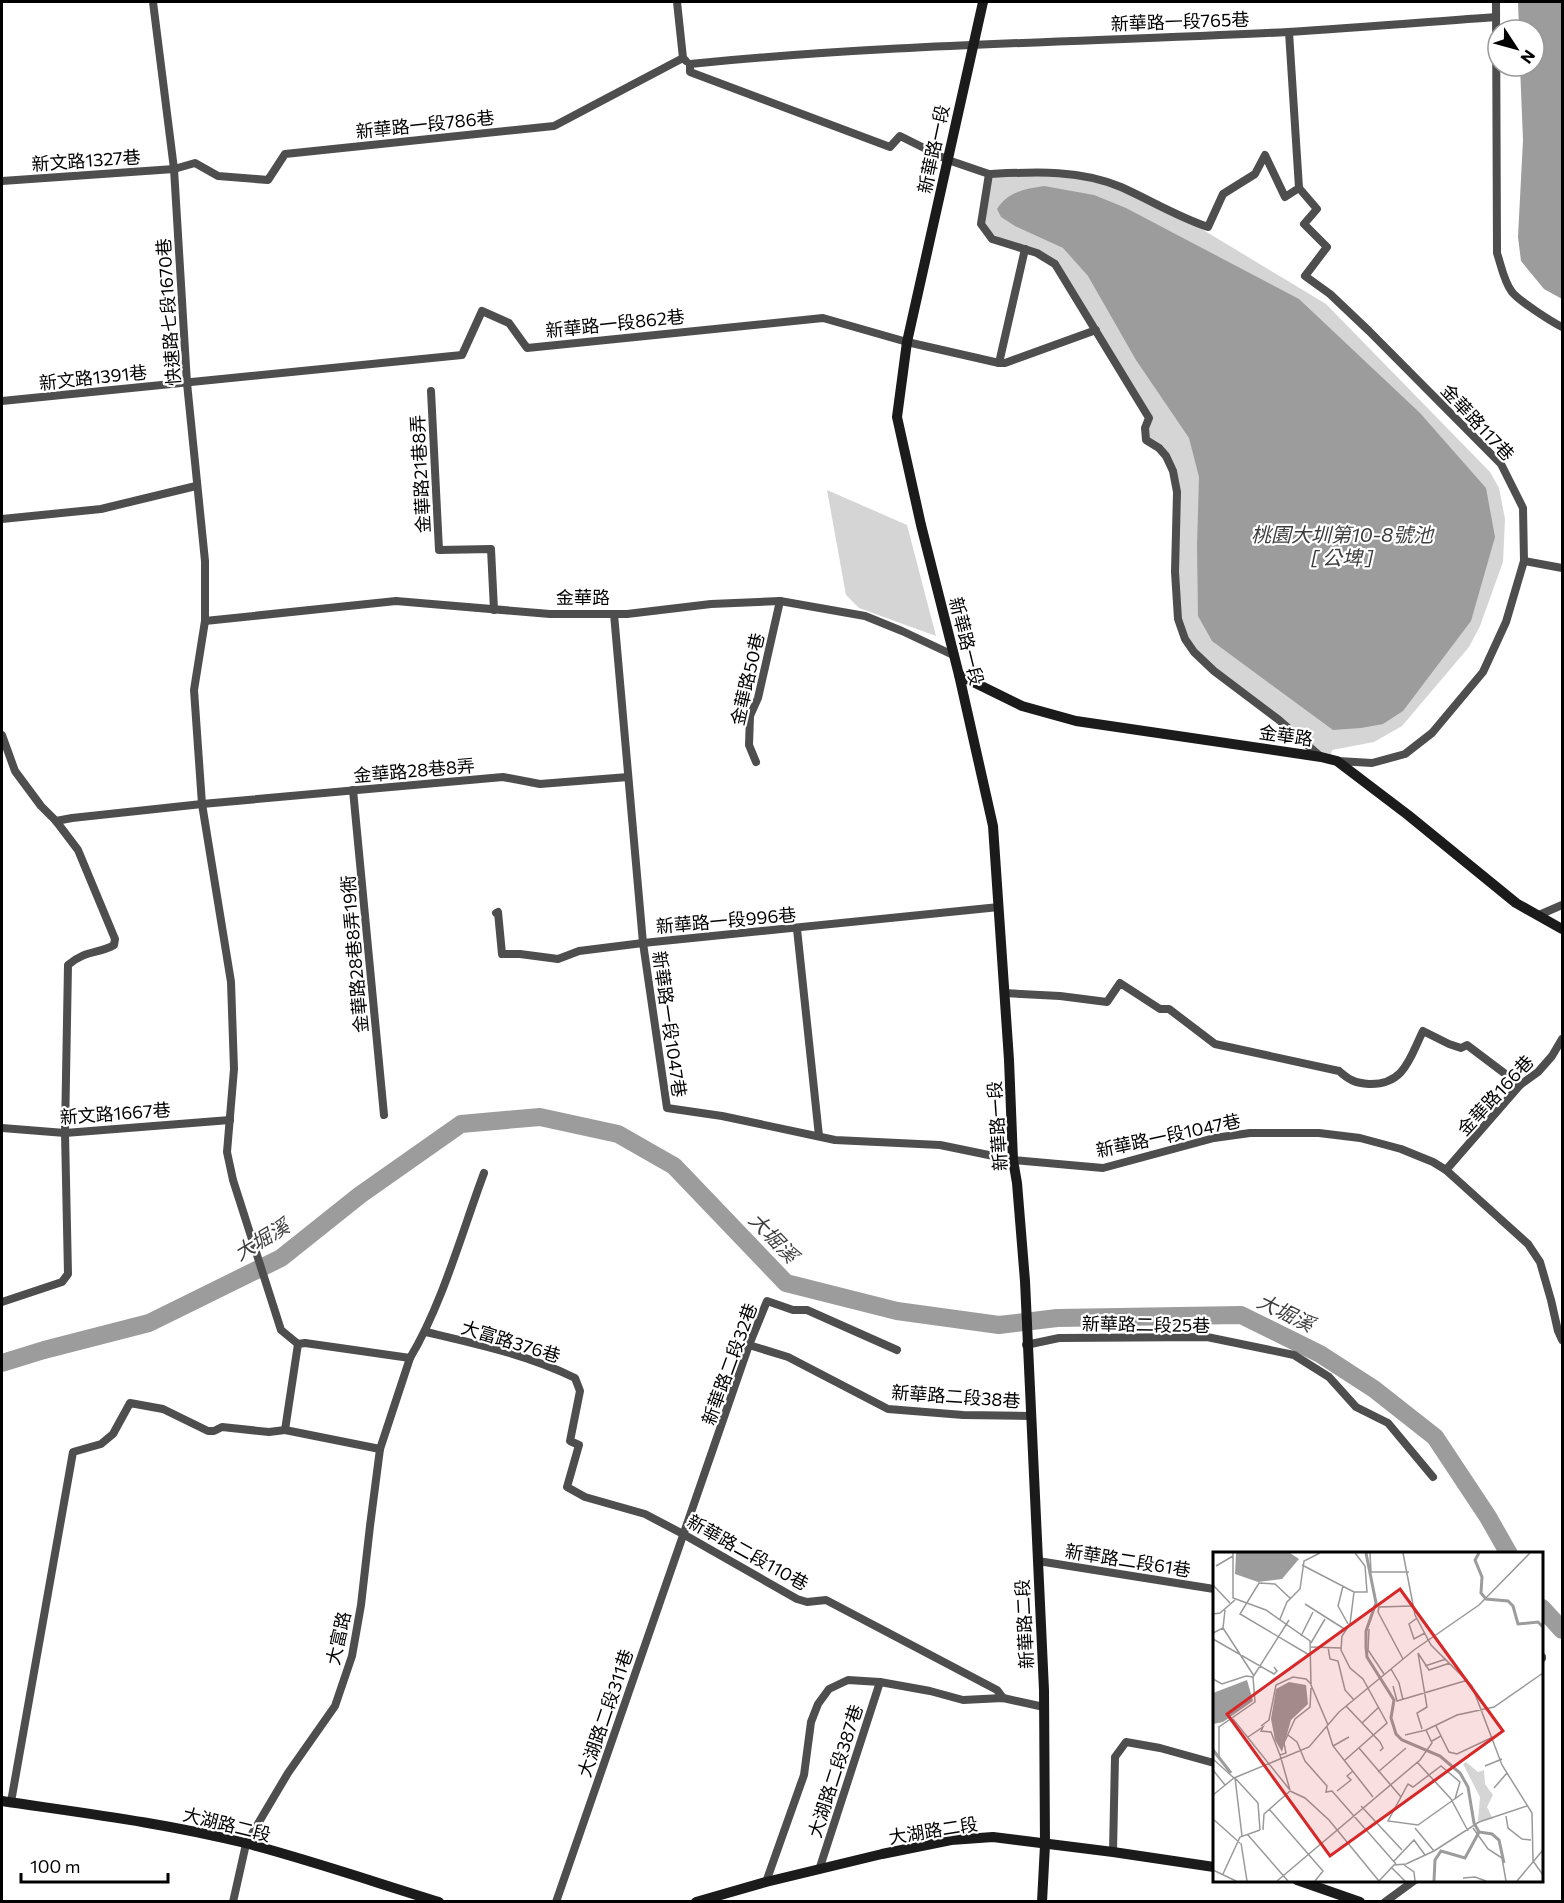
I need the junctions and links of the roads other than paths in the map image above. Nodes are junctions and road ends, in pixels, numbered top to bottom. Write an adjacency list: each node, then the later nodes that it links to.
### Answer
1 (153, 2): 10 (street, 快速路七段1670巷)
2 (677, 2): 8 (street)
3 (983, 2): 7 (street, 新華路一段)
4 (1496, 2): 5 (street)
5 (1496, 17): 6 (street, 新華路一段765巷); 15 (street)
6 (1289, 32): 7 (street, 新華路一段765巷); 13 (street)
7 (972, 45): 8 (street, 新華路一段786巷); 9 (street, 新華路一段)
8 (686, 61): 9 (street); 10 (street, 新華路一段786巷)
9 (948, 160): 11 (street); 17 (street, 新華路一段)
10 (174, 169): 12 (street, 新文路1327巷); 19 (street, 快速路七段1670巷)
11 (989, 174): 13 (street); 14 (street)
12 (2, 181)
13 (1299, 188): 24 (street, 金華路117巷)
14 (1025, 249): 16 (street); 18 (street)
15 (1563, 327)
16 (1096, 330): 18 (street); 33 (street)
17 (907, 342): 18 (street); 19 (street, 新華路一段862巷); 30 (street, 新華路一段)
18 (999, 363)
19 (187, 383): 21 (street, 新文路1391巷); 22 (street, 快速路七段1670巷)
20 (430, 391): 27 (street, 金華路21巷8弄)
21 (2, 401)
22 (196, 486): 23 (street); 29 (street, 快速路七段1670巷)
23 (2, 519)
24 (1524, 561): 25 (street); 34 (street, 金華路117巷)
25 (1563, 568)
26 (780, 601): 28 (street, 金華路); 30 (street, 金華路); 35 (street, 金華路50巷)
27 (494, 610): 28 (street, 金華路); 29 (street, 金華路)
28 (614, 614): 36 (street)
29 (205, 621): 38 (street, 快速路七段1670巷)
30 (953, 655): 31 (street, 新華路一段)
31 (959, 675): 33 (street, 金華路); 41 (street, 新華路一段)
32 (2, 735): 39 (street)
33 (1321, 757): 34 (street, 金華路)
34 (1336, 761): 43 (street, 金華路)
35 (756, 762)
36 (628, 777): 37 (street, 金華路28巷8弄); 46 (street)
37 (353, 790): 38 (street, 金華路28巷8弄); 50 (street, 金華路28巷8弄19衖)
38 (202, 804): 39 (street, 金華路28巷8弄); 51 (street, 快速路七段1670巷)
39 (56, 821): 53 (street)
40 (1563, 905): 43 (street)
41 (999, 907): 44 (street, 新華路一段996巷); 47 (street, 新華路一段)
42 (496, 913): 46 (street, 新華路一段996巷)
43 (1539, 915): 45 (street, 金華路)
44 (796, 929): 46 (street, 新華路一段996巷); 54 (street)
45 (1563, 929)
46 (643, 943): 54 (street, 新華路一段1047巷)
47 (1004, 993): 49 (street); 55 (street, 新華路一段)
48 (1563, 1039): 49 (street, 金華路166巷)
49 (1520, 1085): 56 (street, 金華路166巷)
50 (384, 1115)
51 (230, 1120): 53 (street, 新文路1667巷); 63 (street, 快速路七段1670巷)
52 (2, 1128): 53 (street, 新文路1667巷)
53 (65, 1133): 60 (street)
54 (819, 1136): 55 (street, 新華路一段1047巷)
55 (1013, 1160): 56 (street, 新華路一段1047巷); 65 (street, 新華路一段)
56 (1446, 1170): 59 (street, 新華路一段1047巷)
57 (484, 1173): 61 (street, 大富路)
58 (1563, 1298): 59 (street)
59 (1551, 1300): 62 (street, 新華路一段1047巷)
60 (2, 1302)
61 (426, 1332): 67 (street, 大富路); 72 (street, 大富路376巷)
62 (1563, 1340)
63 (298, 1344): 67 (street); 69 (street)
64 (749, 1345): 66 (street, 新華路二段32巷); 68 (street, 新華路二段38巷); 73 (street, 新華路二段32巷)
65 (1026, 1345): 68 (street, 新華路二段); 71 (street, 新華路二段25巷)
66 (897, 1350)
67 (410, 1358): 70 (street, 大富路)
68 (1030, 1416): 74 (street, 新華路二段)
69 (285, 1431): 70 (street); 80 (street)
70 (380, 1449): 81 (street, 大富路)
71 (1433, 1477)
72 (567, 1487): 73 (street, 新華路二段110巷)
73 (684, 1534): 77 (street, 新華路二段110巷); 91 (street, 大湖路二段311巷)
74 (1038, 1561): 75 (street, 新華路二段61巷); 78 (street, 新華路二段)
75 (1213, 1589)
76 (880, 1682): 77 (street); 85 (street, 大湖路二段387巷); 86 (street)
77 (1004, 1698): 78 (street)
78 (1044, 1707): 82 (street, 新華路二段)
79 (1213, 1762): 83 (street)
80 (6, 1802): 81 (street, 大湖路二段)
81 (246, 1844): 89 (street, 大富路); 90 (street, 大湖路二段)
82 (1045, 1845): 83 (street, 大湖路二段); 85 (street, 大湖路二段); 93 (street, 新華路二段)
83 (1113, 1852): 84 (street, 大湖路二段)
84 (1213, 1867)
85 (819, 1870): 86 (street, 大湖路二段)
86 (766, 1882): 92 (street, 大湖路二段)
87 (1300, 1882): 94 (street)
88 (1414, 1882): 95 (street)
89 (233, 1902)
90 (439, 1902)
91 (556, 1902)
92 (696, 1902)
93 (1042, 1902)
94 (1360, 1902)
95 (1384, 1902)

